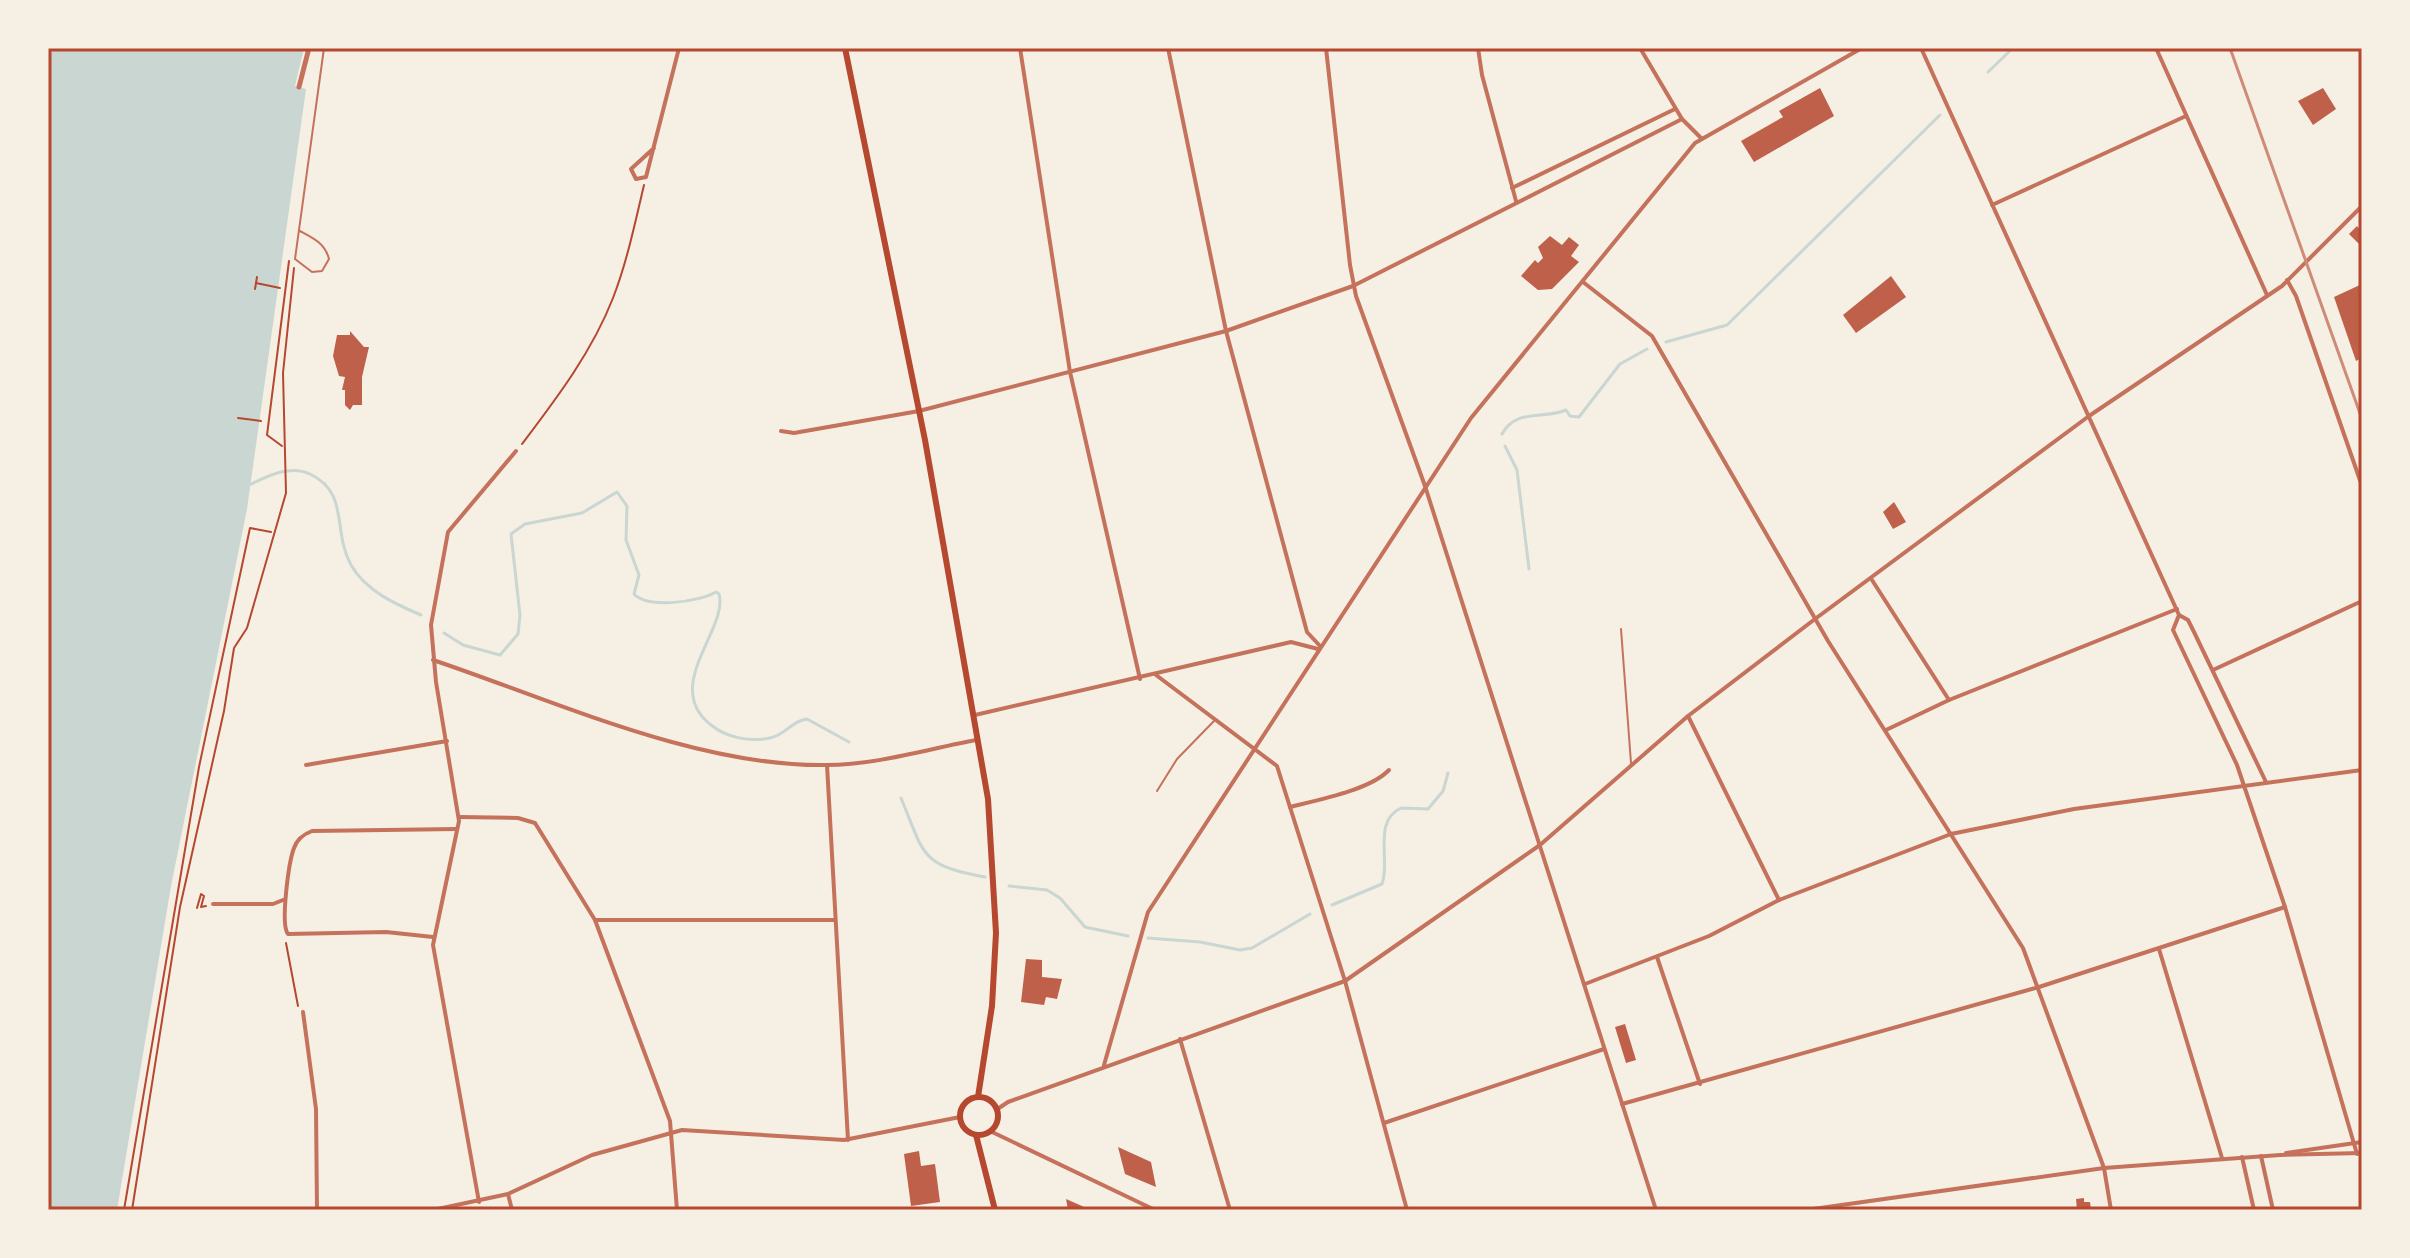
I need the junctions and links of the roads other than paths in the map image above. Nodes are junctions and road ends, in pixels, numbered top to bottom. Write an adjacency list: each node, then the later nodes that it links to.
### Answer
1 (309, 48): 13 (street)
2 (324, 48): 25 (lane)
3 (679, 48): 18 (street)
4 (845, 48): 32 (main road)
5 (1020, 48): 31 (street)
6 (1168, 48): 30 (street)
7 (1326, 48): 28 (street)
8 (1478, 48): 21 (street)
9 (1640, 48): 14 (street)
10 (1862, 48): 17 (street)
11 (1921, 48): 23 (street)
12 (2156, 48): 15 (street)
13 (299, 87)
14 (1675, 109): 16 (street); 19 (street)
15 (2186, 116): 23 (street); 29 (street)
16 (1682, 119): 17 (street); 20 (street)
17 (1701, 138): 27 (street)
18 (654, 148): 18 (street)
19 (1588, 150): 20 (street); 21 (street)
20 (1595, 162): 22 (street)
21 (1512, 188): 22 (street)
22 (1516, 202): 28 (street)
23 (1992, 205): 33 (street)
24 (2362, 206): 26 (street)
25 (300, 231): 25 (lane)
26 (2287, 280): 29 (street); 37 (street)
27 (1583, 282): 36 (street); 41 (street)
28 (1353, 286): 30 (street); 36 (street)
29 (2267, 295): 33 (street)
30 (1226, 331): 31 (street); 43 (street)
31 (1070, 372): 32 (street); 49 (street)
32 (919, 411): 34 (street); 51 (main road)
33 (2089, 416): 38 (street); 40 (street)
34 (781, 431)
35 (516, 451): 46 (street)
36 (1425, 486): 45 (street); 70 (street)
37 (2362, 486)
38 (1872, 580): 41 (street); 50 (street)
39 (2362, 601): 47 (street)
40 (2178, 612): 47 (street); 50 (street); 64 (street)
41 (1815, 619): 52 (street); 54 (street)
42 (1621, 629): 58 (lane)
43 (1307, 632): 44 (street); 45 (street)
44 (1298, 642): 45 (street); 48 (street)
45 (1319, 647): 57 (street)
46 (433, 660): 56 (street); 60 (street)
47 (2213, 670): 63 (street)
48 (1156, 675): 49 (street); 53 (street)
49 (1140, 679): 51 (street)
50 (1949, 700): 54 (street)
51 (975, 715): 55 (main road)
52 (1688, 716): 58 (street); 72 (street)
53 (1215, 720): 57 (street); 65 (lane)
54 (1886, 730): 69 (street)
55 (979, 740): 60 (street); 88 (main road)
56 (447, 741): 59 (street); 67 (street)
57 (1253, 750): 66 (street); 86 (street)
58 (1631, 764): 70 (street)
59 (306, 765)
60 (827, 765): 76 (street)
61 (1389, 770): 66 (street)
62 (2362, 770): 63 (street)
63 (2266, 782): 64 (street)
64 (2244, 787): 69 (street); 74 (street)
65 (1157, 791)
66 (1290, 807): 80 (street)
67 (459, 817): 68 (street); 75 (street)
68 (457, 829): 71 (street); 77 (street)
69 (1951, 834): 72 (street); 82 (street)
70 (1540, 845): 80 (street); 81 (street)
71 (283, 900): 73 (street); 77 (street)
72 (1779, 900): 79 (street)
73 (213, 904)
74 (2285, 907): 78 (street); 98 (street)
75 (595, 920): 76 (street); 94 (street)
76 (834, 920): 96 (street)
77 (433, 937): 106 (street)
78 (2159, 949): 82 (street); 103 (street)
79 (1657, 956): 81 (street); 87 (street)
80 (1345, 981): 84 (street); 92 (street)
81 (1585, 984): 85 (street)
82 (2039, 987): 87 (street); 104 (street)
83 (303, 1012): 108 (street)
84 (1180, 1039): 86 (street); 114 (street)
85 (1604, 1049): 89 (street); 92 (street)
86 (1104, 1065): 90 (street)
87 (1700, 1084): 89 (street)
88 (978, 1097): 90 (main road); 91 (main road)
89 (1622, 1104): 116 (street)
90 (996, 1110): 93 (main road)
91 (960, 1117): 95 (main road); 96 (street)
92 (1384, 1123): 115 (street)
93 (990, 1131): 95 (main road); 113 (street)
94 (671, 1133): 96 (street); 105 (street); 111 (street)
95 (976, 1135): 112 (main road)
96 (848, 1140)
97 (2362, 1142): 98 (street)
98 (2355, 1143): 99 (street); 100 (street)
99 (2360, 1154): 100 (street)
100 (2280, 1155): 101 (street)
101 (2261, 1156): 102 (street); 120 (street)
102 (2242, 1157): 103 (street); 119 (street)
103 (2222, 1158): 104 (street)
104 (2104, 1168): 107 (street); 118 (street)
105 (508, 1194): 106 (street); 110 (street)
106 (479, 1202): 109 (street)
107 (1831, 1207): 117 (street)
108 (317, 1210)
109 (433, 1210)
110 (512, 1210)
111 (677, 1210)
112 (995, 1210)
113 (1155, 1210)
114 (1230, 1210)
115 (1407, 1210)
116 (1656, 1210)
117 (1806, 1210)
118 (2111, 1210)
119 (2254, 1210)
120 (2273, 1210)

